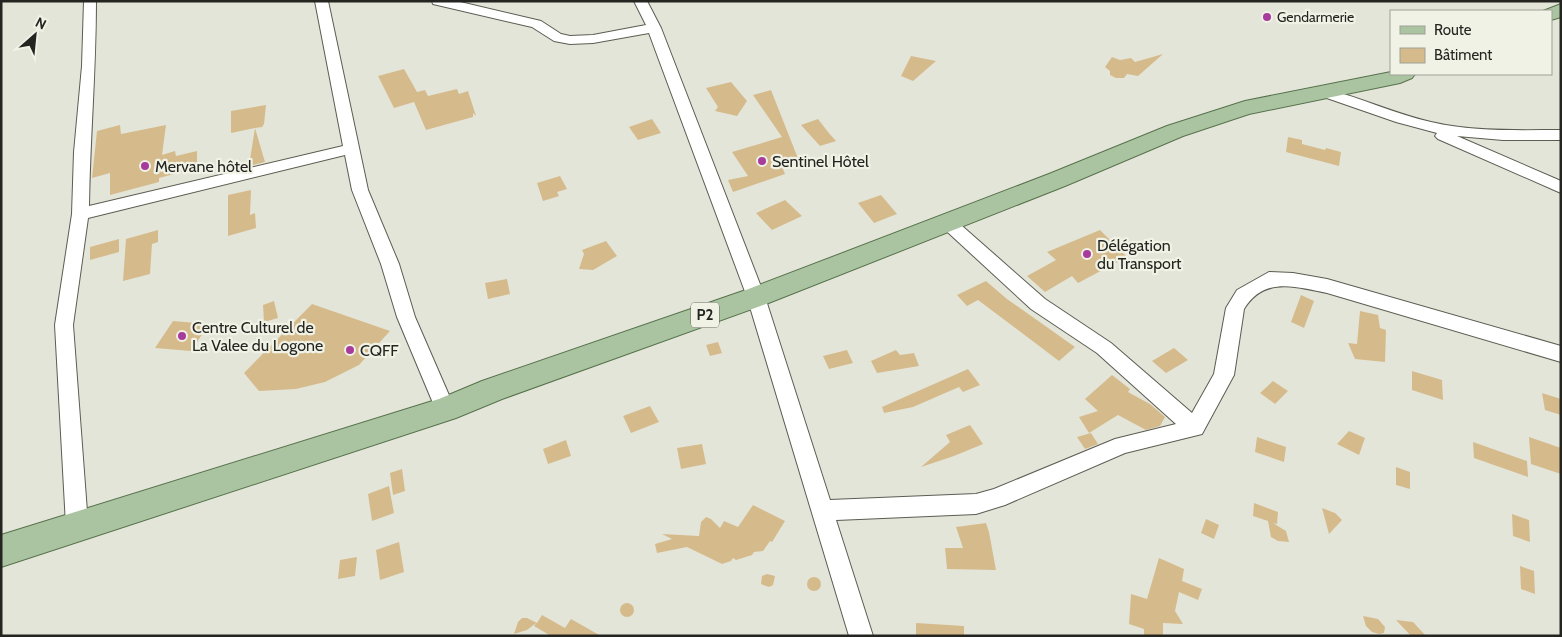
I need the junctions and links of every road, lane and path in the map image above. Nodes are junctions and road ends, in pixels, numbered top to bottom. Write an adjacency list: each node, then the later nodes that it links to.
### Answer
1 (90, 1): 12 (street)
2 (321, 1): 10 (street)
3 (438, 1): 5 (street)
4 (640, 1): 5 (street)
5 (654, 28): 14 (street)
6 (1402, 75): 7 (main road, P2)
7 (1326, 93): 8 (street); 13 (main road, P2)
8 (1410, 121): 9 (street); 11 (street)
9 (1561, 135)
10 (351, 149): 12 (street); 16 (street)
11 (1561, 188)
12 (80, 214): 19 (street)
13 (947, 222): 14 (main road, P2); 17 (street)
14 (756, 297): 16 (main road, P2); 18 (street)
15 (1561, 354): 17 (street)
16 (445, 409): 19 (main road, P2)
17 (1195, 428): 18 (street)
18 (822, 510): 21 (street)
19 (77, 525): 20 (main road, P2)
20 (1, 551)
21 (861, 636)

